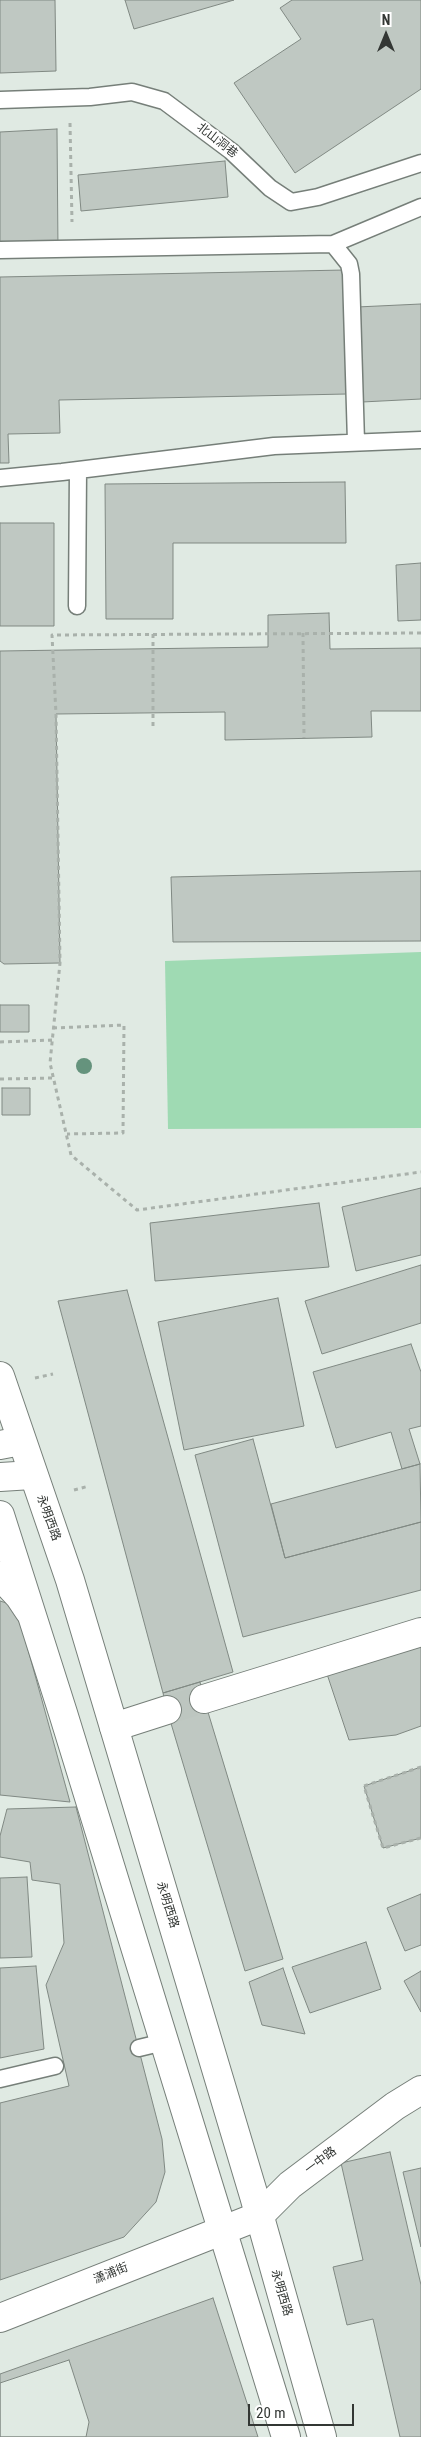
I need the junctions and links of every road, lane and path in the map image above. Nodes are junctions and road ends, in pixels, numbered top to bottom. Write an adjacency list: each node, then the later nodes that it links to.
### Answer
1 (70, 98): 2 (lane, 北山洞巷); 3 (lane, 北山洞巷); 6 (path)
2 (0, 100)
3 (421, 163)
4 (421, 207): 5 (lane)
5 (332, 244): 6 (lane); 9 (lane)
6 (72, 249): 7 (lane)
7 (0, 250)
8 (421, 440): 9 (lane)
9 (356, 442): 10 (lane)
10 (78, 470): 11 (lane); 12 (lane)
11 (0, 478)
12 (77, 606)
13 (303, 633): 14 (path); 15 (path); 17 (path)
14 (421, 633)
15 (152, 634): 16 (path); 18 (path)
16 (152, 727)
17 (304, 738)
18 (53, 1028): 19 (path); 23 (path)
19 (52, 1040): 20 (path); 21 (path)
20 (0, 1042)
21 (54, 1078): 22 (path); 23 (path)
22 (0, 1079)
23 (66, 1134): 24 (path)
24 (421, 1172)
25 (0, 1376): 26 (main road, 永明西路)
26 (10, 1443): 27 (main road, 永明西路)
27 (32, 1475): 28 (main road); 35 (main road, 永明西路)
28 (0, 1477)
29 (0, 1515): 31 (main road)
30 (0, 1576): 31 (main road)
31 (34, 1620): 42 (main road)
32 (421, 1632): 33 (main road)
33 (204, 1699)
34 (168, 1710): 35 (main road)
35 (114, 1727): 41 (main road, 永明西路)
36 (421, 1767): 37 (path)
37 (421, 1838)
38 (55, 2066): 39 (lane)
39 (0, 2079)
40 (421, 2090): 41 (main road, 一中路)
41 (259, 2216): 42 (main road, 一中路); 45 (main road, 永明西路)
42 (222, 2230): 43 (main road, 潇浦街); 44 (main road)
43 (0, 2318)
44 (286, 2437)
45 (322, 2437)

